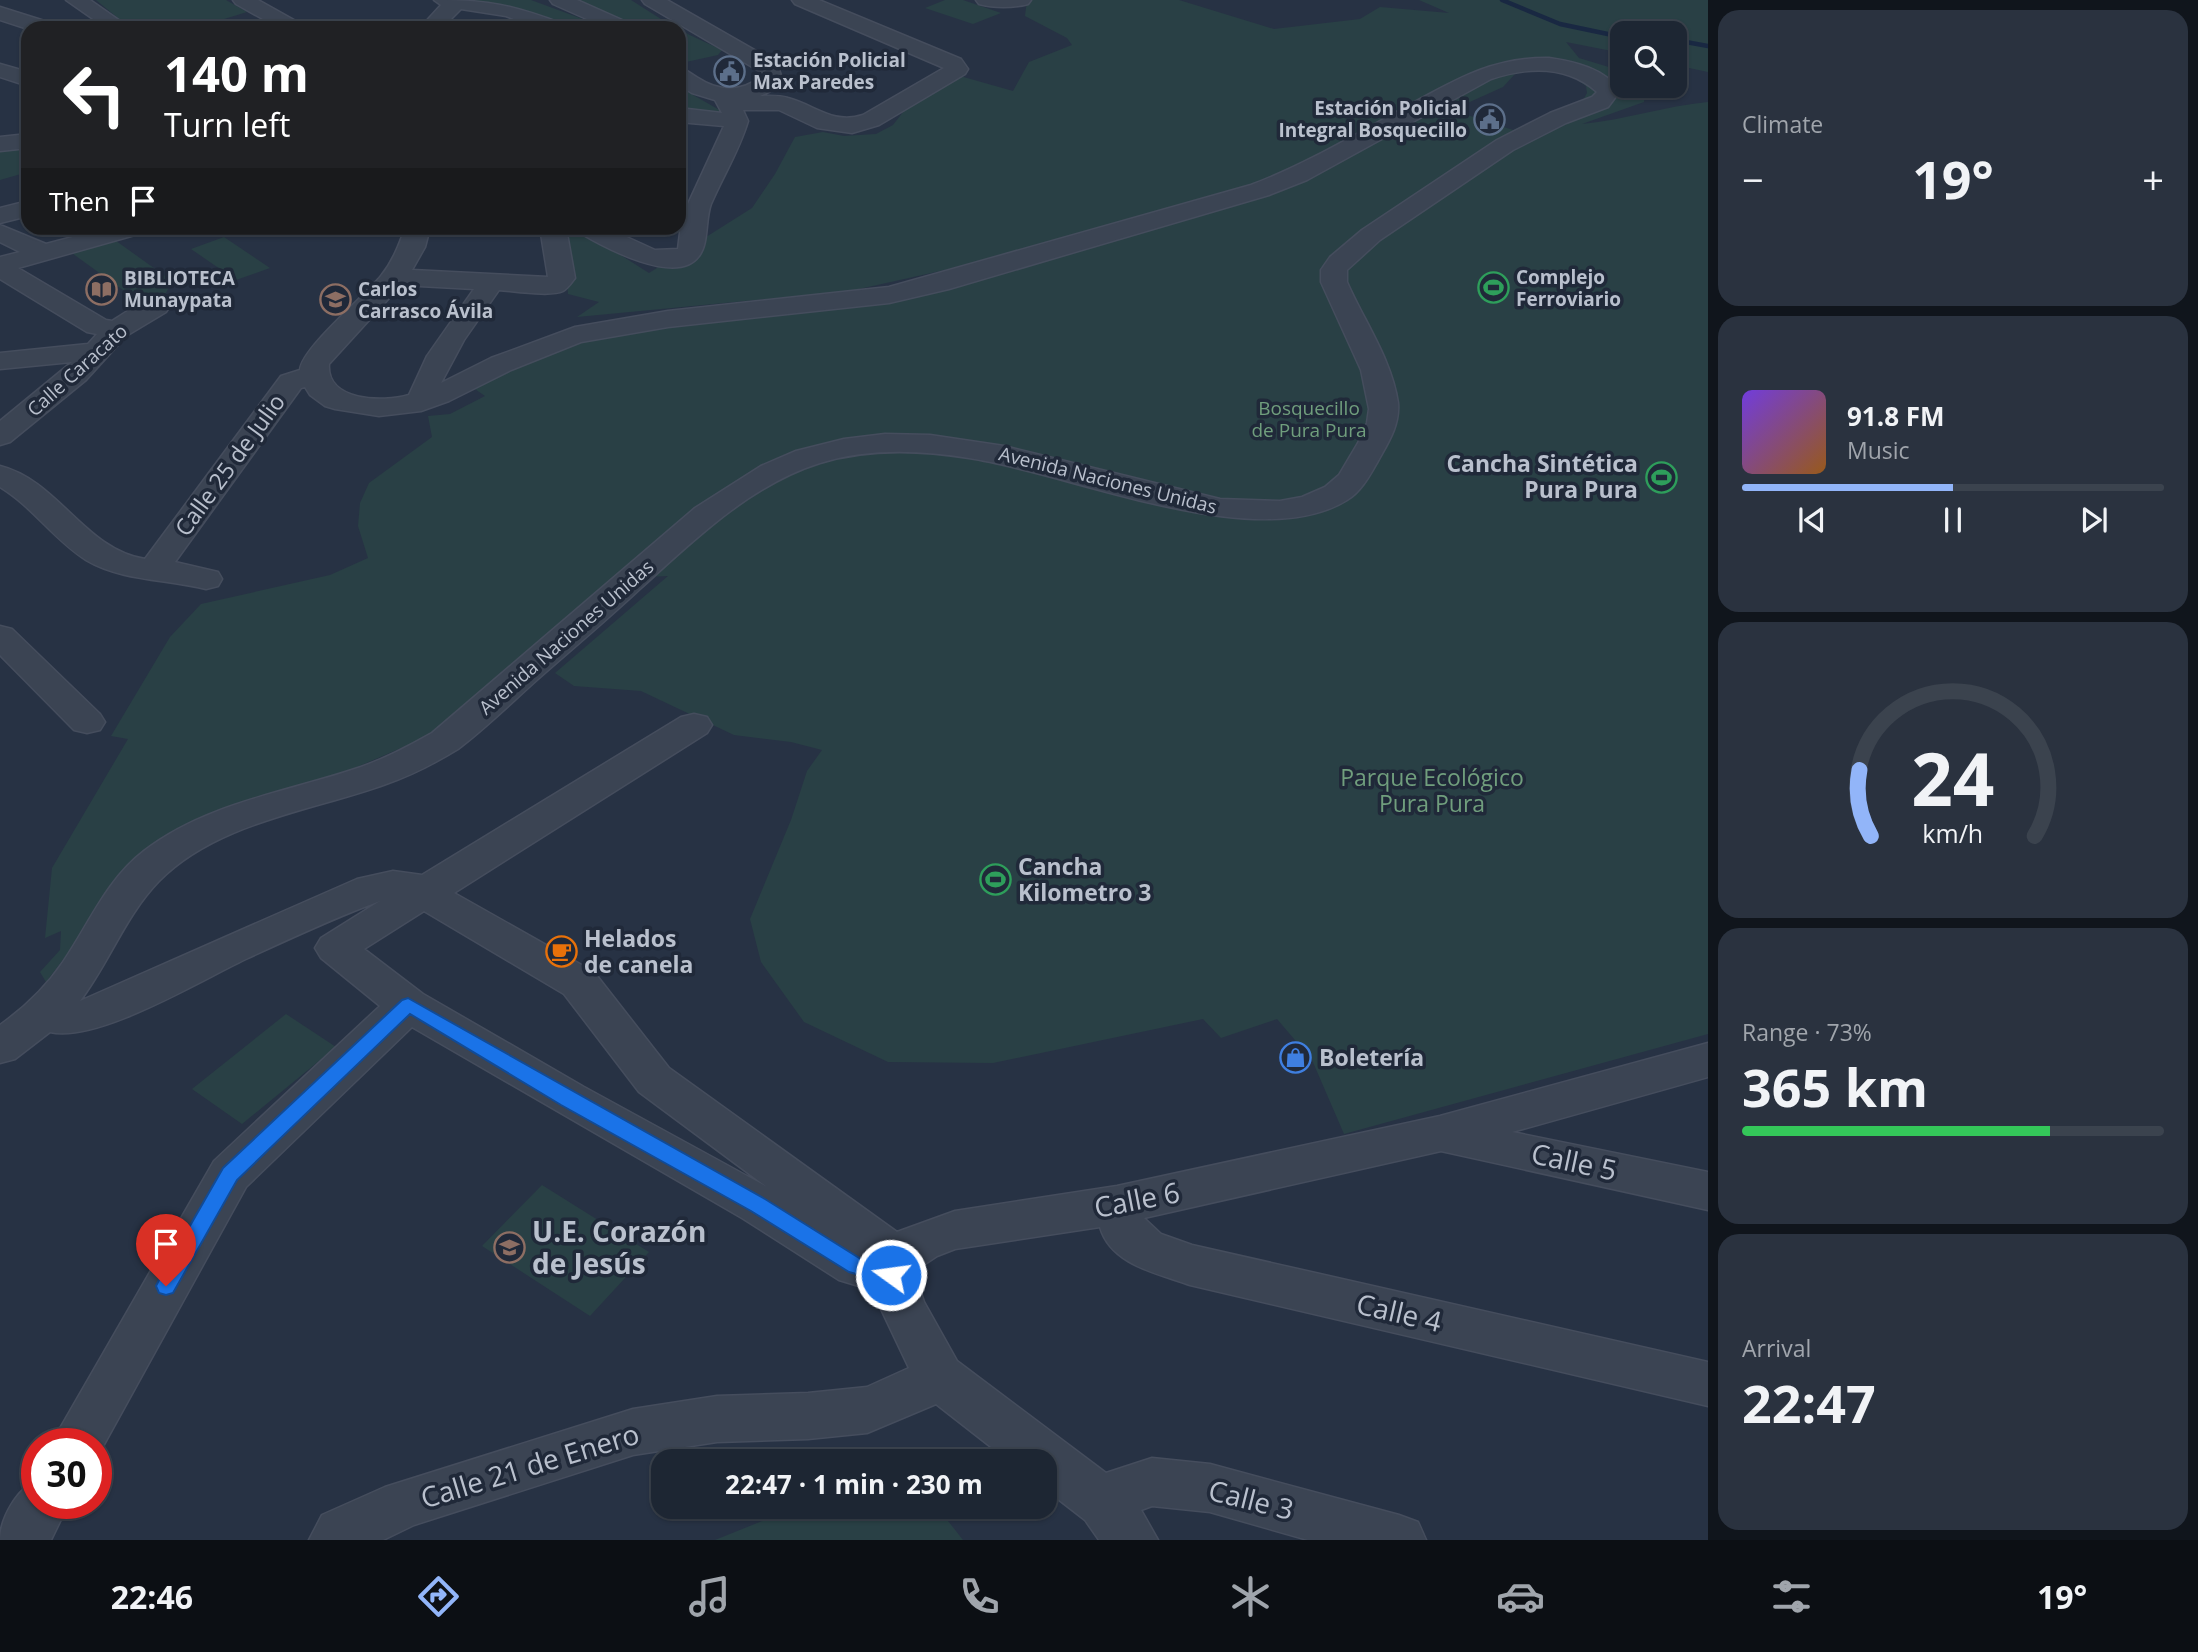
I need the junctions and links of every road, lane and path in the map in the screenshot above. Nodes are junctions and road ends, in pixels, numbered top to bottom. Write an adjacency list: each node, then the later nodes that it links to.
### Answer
1 (76, 0): 11 (street)
2 (243, 0): 12 (street)
3 (560, 0): 15 (street)
4 (652, 0): 19 (street)
5 (802, 0): 19 (street)
6 (986, 0): 7 (street)
7 (1021, 0)
8 (451, 1): 13 (street); 14 (street)
9 (0, 13): 10 (street)
10 (25, 21)
11 (109, 21)
12 (281, 21)
13 (435, 21)
14 (538, 21)
15 (608, 21)
16 (0, 70): 17 (street)
17 (21, 77)
18 (686, 79): 19 (street)
19 (729, 106): 20 (street); 24 (street)
20 (686, 113)
21 (21, 142): 22 (street)
22 (0, 144)
23 (686, 190): 24 (street)
24 (704, 195): 31 (street)
25 (21, 210): 26 (street)
26 (0, 216)
27 (0, 233): 32 (street)
28 (108, 235): 32 (street)
29 (416, 235): 34 (street)
30 (554, 235): 35 (street)
31 (603, 235)
32 (44, 254): 33 (street)
33 (1, 269): 37 (street)
34 (394, 277): 35 (street); 39 (street)
35 (491, 283): 40 (street)
36 (157, 306): 37 (street, Calle Caracato)
37 (107, 341): 38 (street); 41 (street, Calle Caracato)
38 (0, 361)
39 (314, 375): 40 (street, Avenida Naciones Unidas); 43 (street, Calle 25 de Julio)
40 (421, 402): 50 (street, Avenida Naciones Unidas)
41 (0, 436)
42 (0, 475): 43 (street)
43 (155, 568): 44 (street)
44 (206, 579)
45 (0, 636): 46 (street)
46 (87, 722)
47 (694, 725): 48 (street)
48 (424, 893): 49 (street); 50 (street); 56 (street)
49 (408, 1005): 56 (street); 59 (street)
50 (41, 1014): 51 (street, Avenida Naciones Unidas)
51 (0, 1047)
52 (1708, 1060): 53 (street, Calle 6)
53 (1440, 1134): 54 (street, Calle 5); 55 (street, Calle 6)
54 (1708, 1191)
55 (1116, 1205): 56 (street, Calle 6); 58 (street, Calle 4)
56 (894, 1266): 57 (street)
57 (939, 1377): 61 (street); 62 (street, Calle 21 de Enero)
58 (1708, 1384)
59 (86, 1428)
60 (34, 1519): 63 (street)
61 (1118, 1521): 64 (street, Calle 3)
62 (339, 1537)
63 (22, 1540)
64 (1399, 1540)

